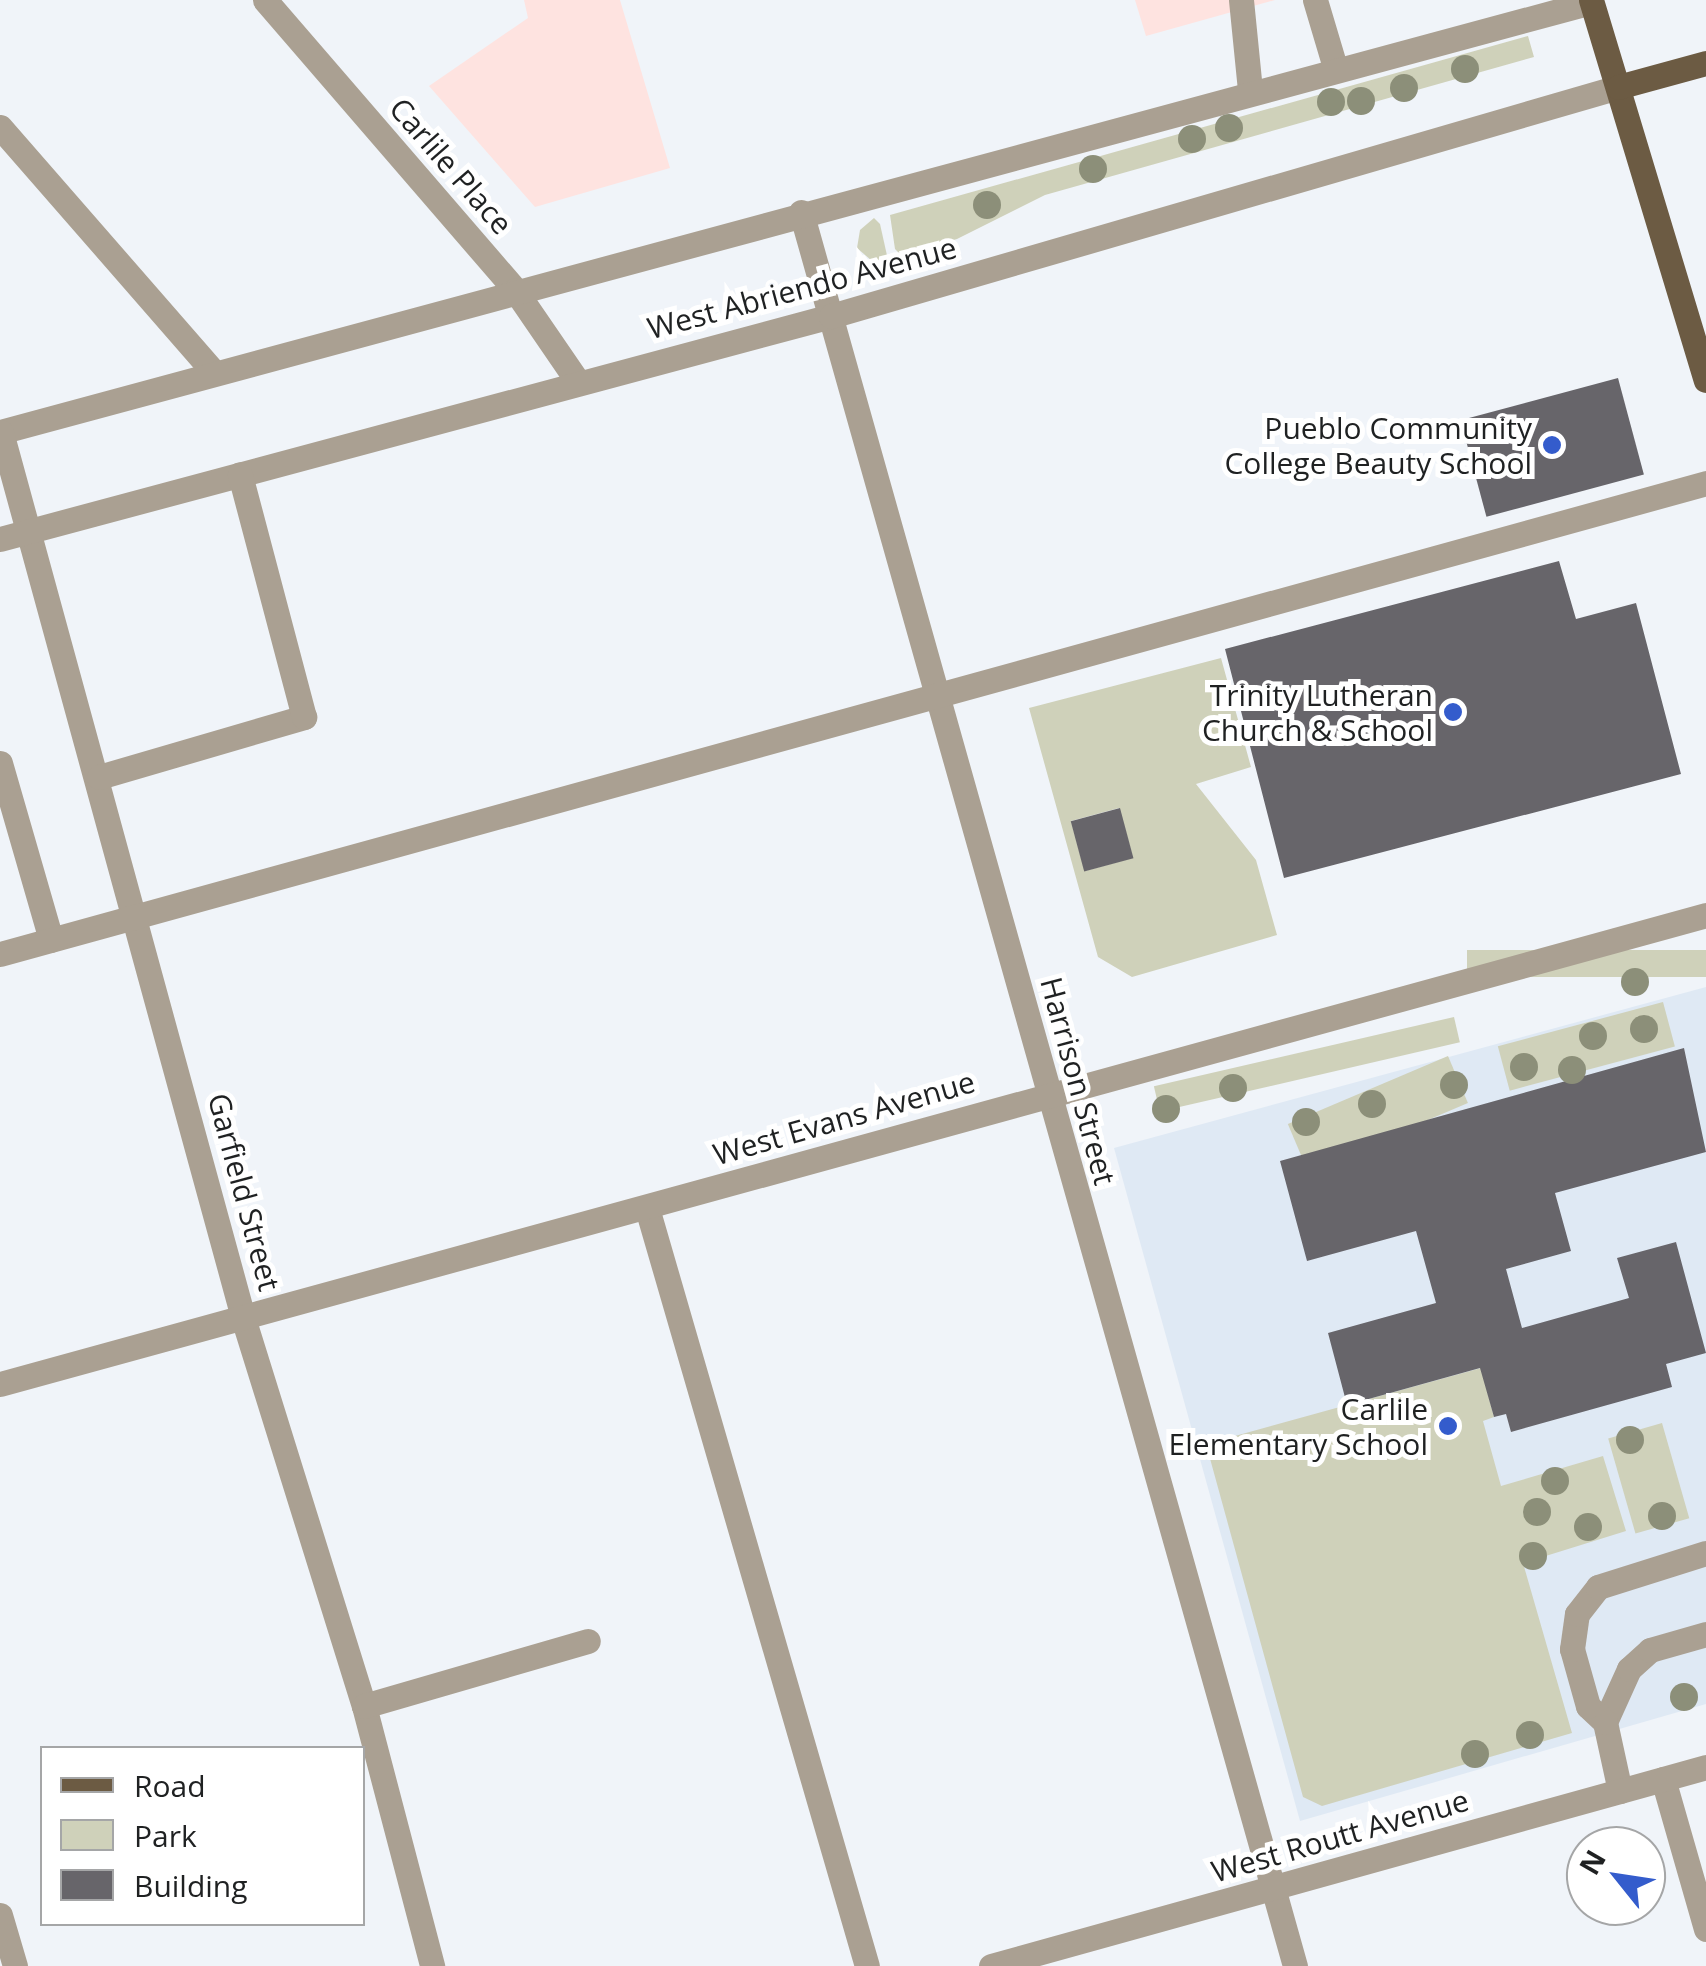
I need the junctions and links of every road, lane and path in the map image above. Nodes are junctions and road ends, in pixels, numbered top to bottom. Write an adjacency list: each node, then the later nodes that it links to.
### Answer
1 (265, 0): 11 (street, Carlile Place)
2 (1241, 0): 8 (street)
3 (1315, 0): 6 (street)
4 (1594, 1): 6 (street); 7 (main road)
5 (1706, 63): 7 (main road)
6 (1335, 67): 8 (street)
7 (1618, 87): 12 (street, West Abriendo Avenue); 14 (main road)
8 (1250, 90): 10 (street)
9 (0, 128): 13 (street)
10 (801, 212): 11 (street); 12 (street, Harrison Street)
11 (516, 290): 13 (street); 15 (street, Carlile Place)
12 (831, 316): 15 (street, West Abriendo Avenue); 21 (street, Harrison Street)
13 (214, 372): 16 (street)
14 (1706, 380)
15 (578, 382): 17 (street, West Abriendo Avenue)
16 (1, 432): 19 (street, Garfield Street)
17 (240, 474): 19 (street, West Abriendo Avenue); 23 (street)
18 (1706, 483): 21 (street)
19 (29, 531): 20 (street, West Abriendo Avenue); 23 (street, Garfield Street)
20 (0, 539)
21 (940, 694): 25 (street); 28 (street, Harrison Street)
22 (0, 763): 26 (street)
23 (99, 777): 25 (street, Garfield Street)
24 (1706, 915): 28 (street, West Evans Avenue)
25 (138, 916): 26 (street); 30 (street, Garfield Street)
26 (51, 940): 27 (street)
27 (0, 954)
28 (1047, 1095): 29 (street, West Evans Avenue); 40 (street, Harrison Street)
29 (648, 1208): 30 (street, West Evans Avenue); 45 (street)
30 (244, 1321): 31 (street, West Evans Avenue); 35 (street, Garfield Street)
31 (0, 1384)
32 (1706, 1553): 36 (street)
33 (1706, 1634): 36 (street)
34 (588, 1641): 35 (street)
35 (364, 1706): 44 (street, Garfield Street)
36 (1605, 1722): 39 (street)
37 (1706, 1767): 38 (street, West Routt Avenue)
38 (1663, 1779): 39 (street, West Routt Avenue); 42 (street)
39 (1620, 1791): 40 (street, West Routt Avenue)
40 (1273, 1889): 46 (street, West Routt Avenue); 47 (street, Harrison Street)
41 (0, 1916): 43 (street)
42 (1706, 1929)
43 (14, 1966)
44 (432, 1966)
45 (867, 1966)
46 (992, 1966)
47 (1295, 1966)

